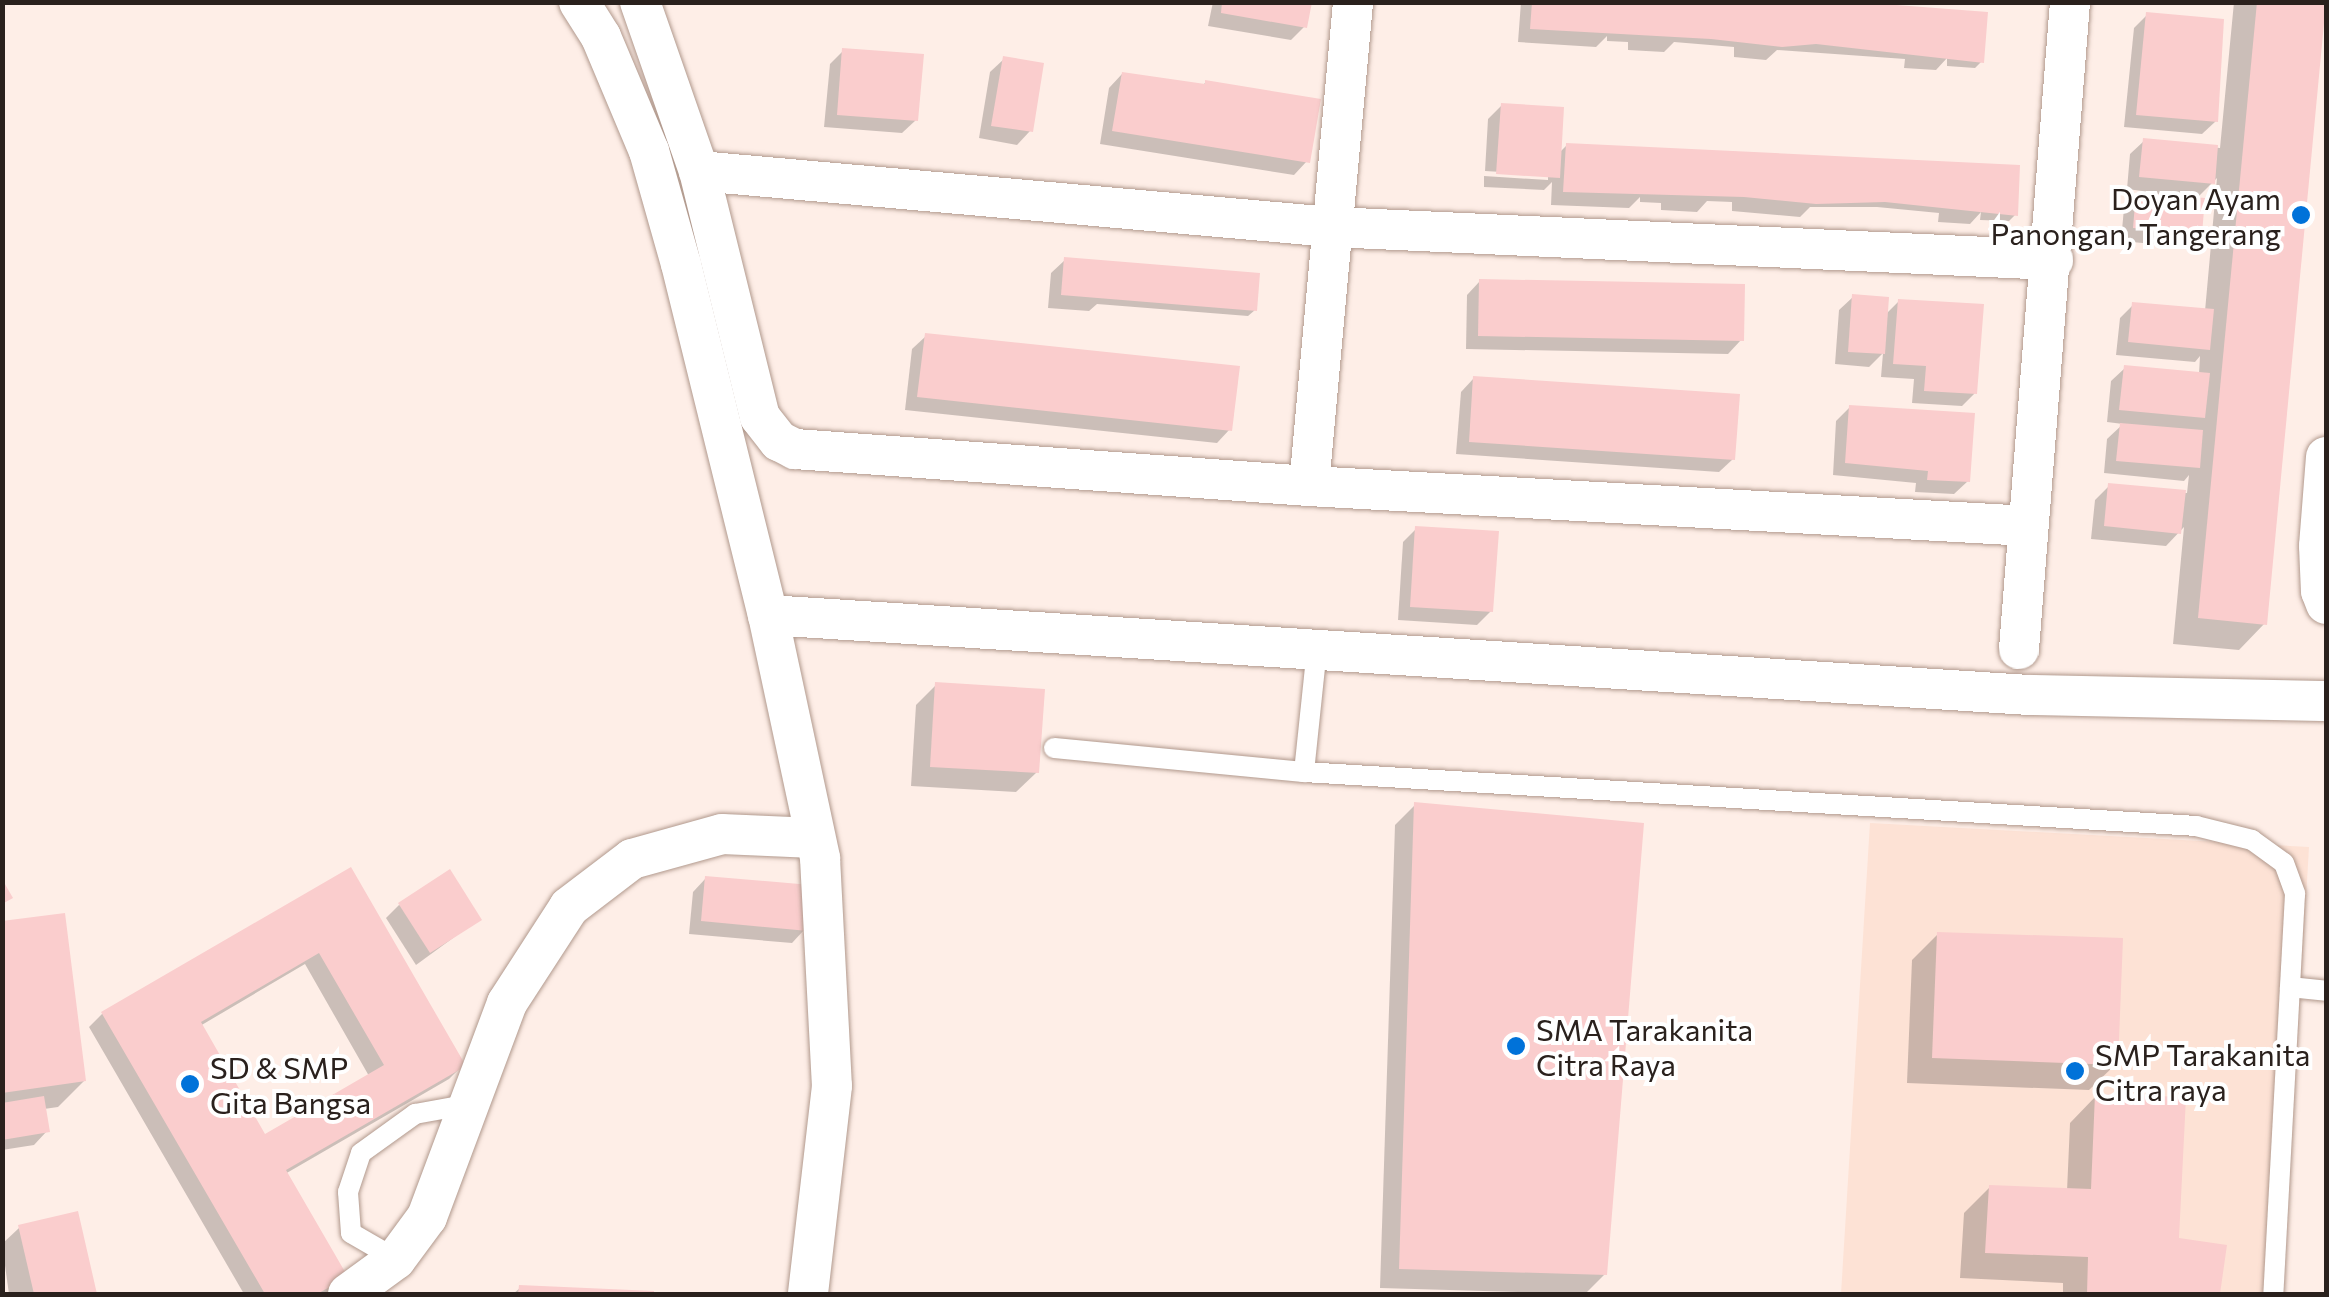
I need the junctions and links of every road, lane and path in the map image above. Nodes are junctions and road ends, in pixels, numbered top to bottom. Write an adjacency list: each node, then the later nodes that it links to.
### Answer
1 (579, 2): 12 (street)
2 (640, 2): 5 (street)
3 (1353, 2): 6 (street)
4 (2070, 2): 7 (street)
5 (700, 171): 6 (street); 9 (street)
6 (1332, 227): 7 (street); 9 (street)
7 (2053, 260): 10 (street)
8 (2326, 457): 11 (street)
9 (1309, 486): 10 (street)
10 (2028, 526): 14 (street)
11 (2326, 604)
12 (768, 615): 13 (street); 18 (street)
13 (1317, 648): 15 (street); 17 (lane)
14 (2019, 649)
15 (2326, 701)
16 (1054, 748): 17 (lane)
17 (1304, 772): 19 (lane)
18 (814, 838): 21 (street); 24 (street)
19 (2290, 987): 20 (lane); 25 (lane)
20 (2326, 991)
21 (472, 1104): 22 (street); 22 (lane)
22 (396, 1259): 23 (street)
23 (348, 1294)
24 (808, 1294)
25 (2273, 1294)

